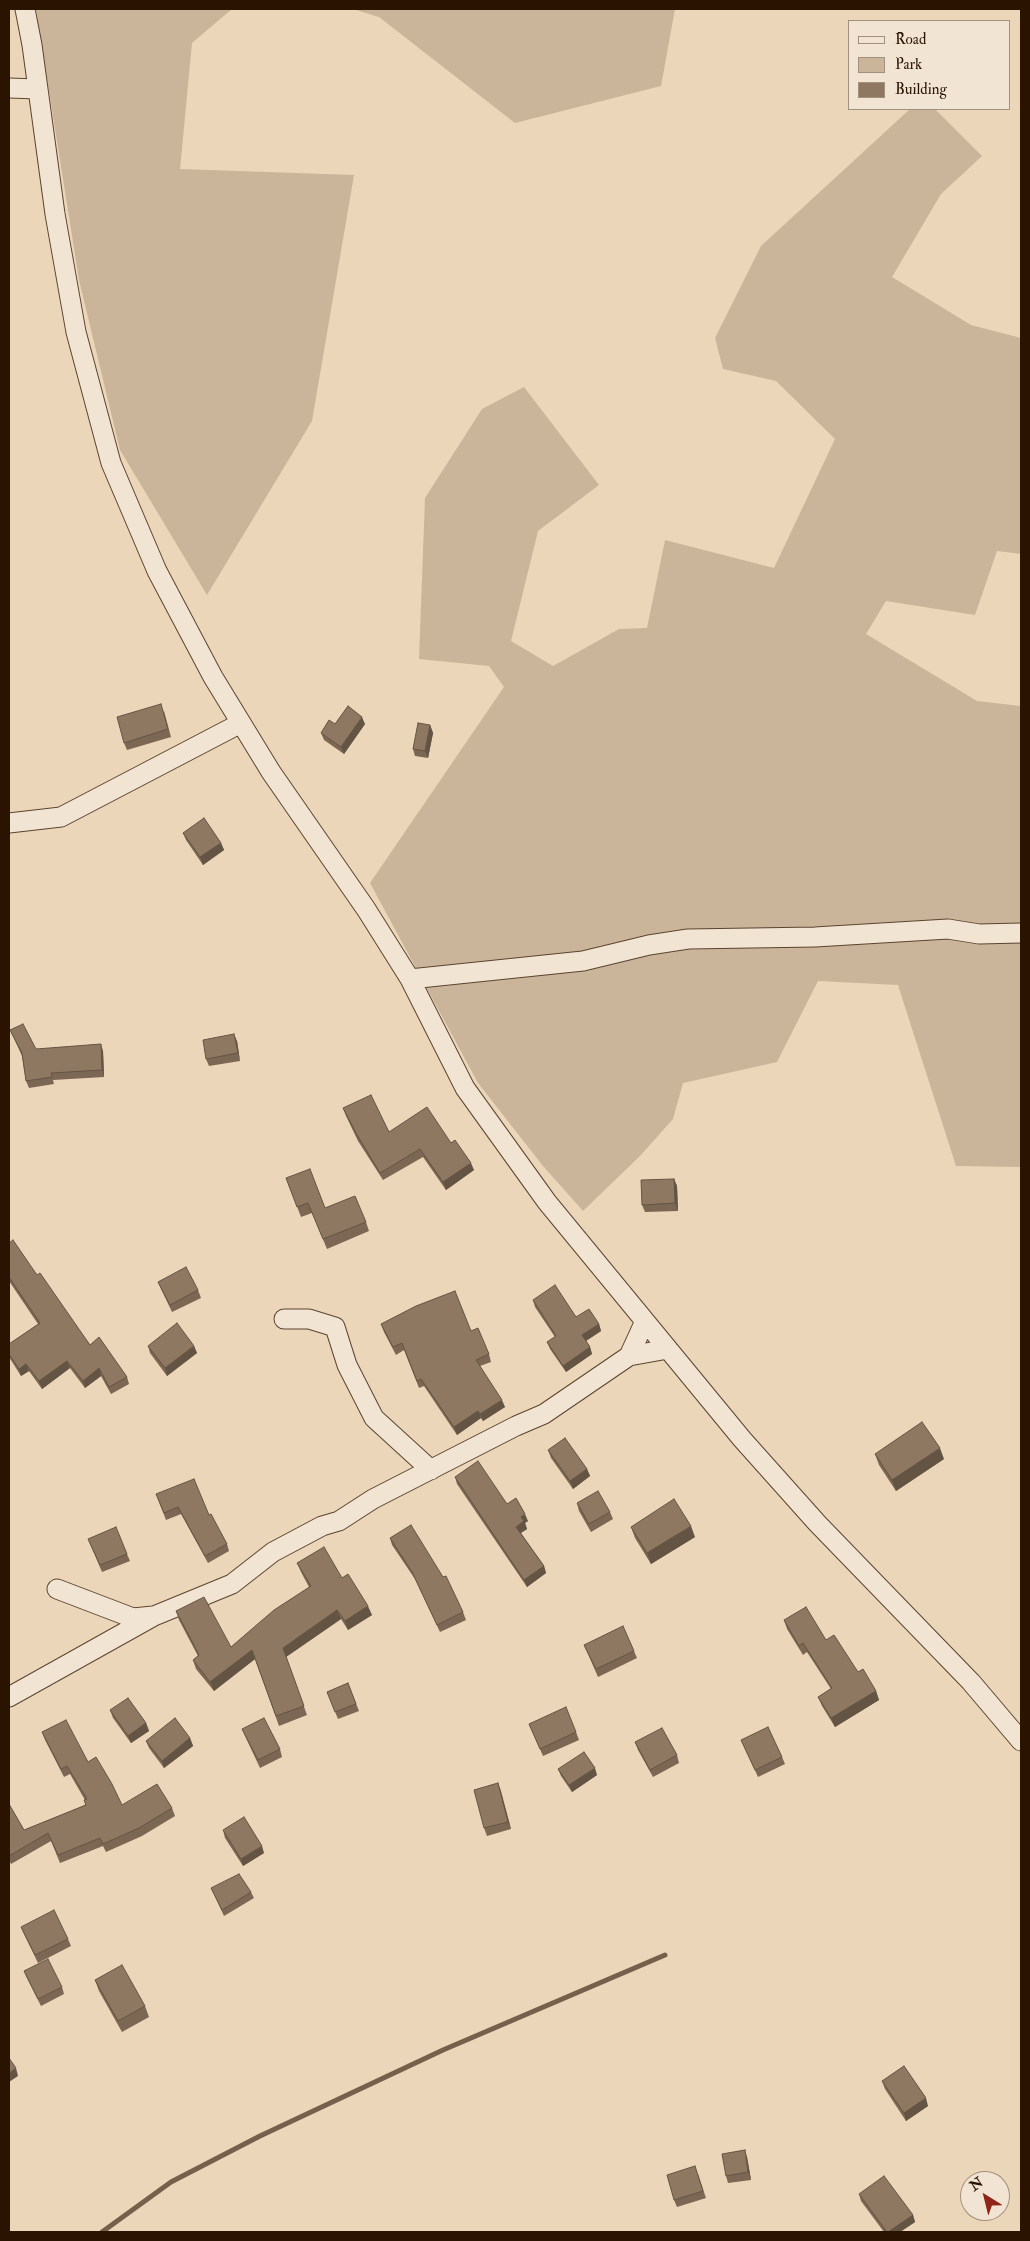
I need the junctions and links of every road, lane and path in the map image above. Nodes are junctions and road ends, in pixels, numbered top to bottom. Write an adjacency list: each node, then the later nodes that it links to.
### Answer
1 (25, 9): 3 (street)
2 (9, 88): 3 (street)
3 (38, 89): 4 (street)
4 (240, 723): 5 (street); 7 (street)
5 (9, 823)
6 (1021, 933): 7 (street)
7 (410, 979): 9 (street)
8 (284, 1319): 12 (street)
9 (645, 1322): 10 (street); 11 (street)
10 (668, 1348): 11 (street); 16 (street)
11 (629, 1356): 12 (street)
12 (430, 1470): 14 (street)
13 (57, 1589): 14 (street)
14 (154, 1616): 15 (street)
15 (9, 1697)
16 (1021, 1741)

